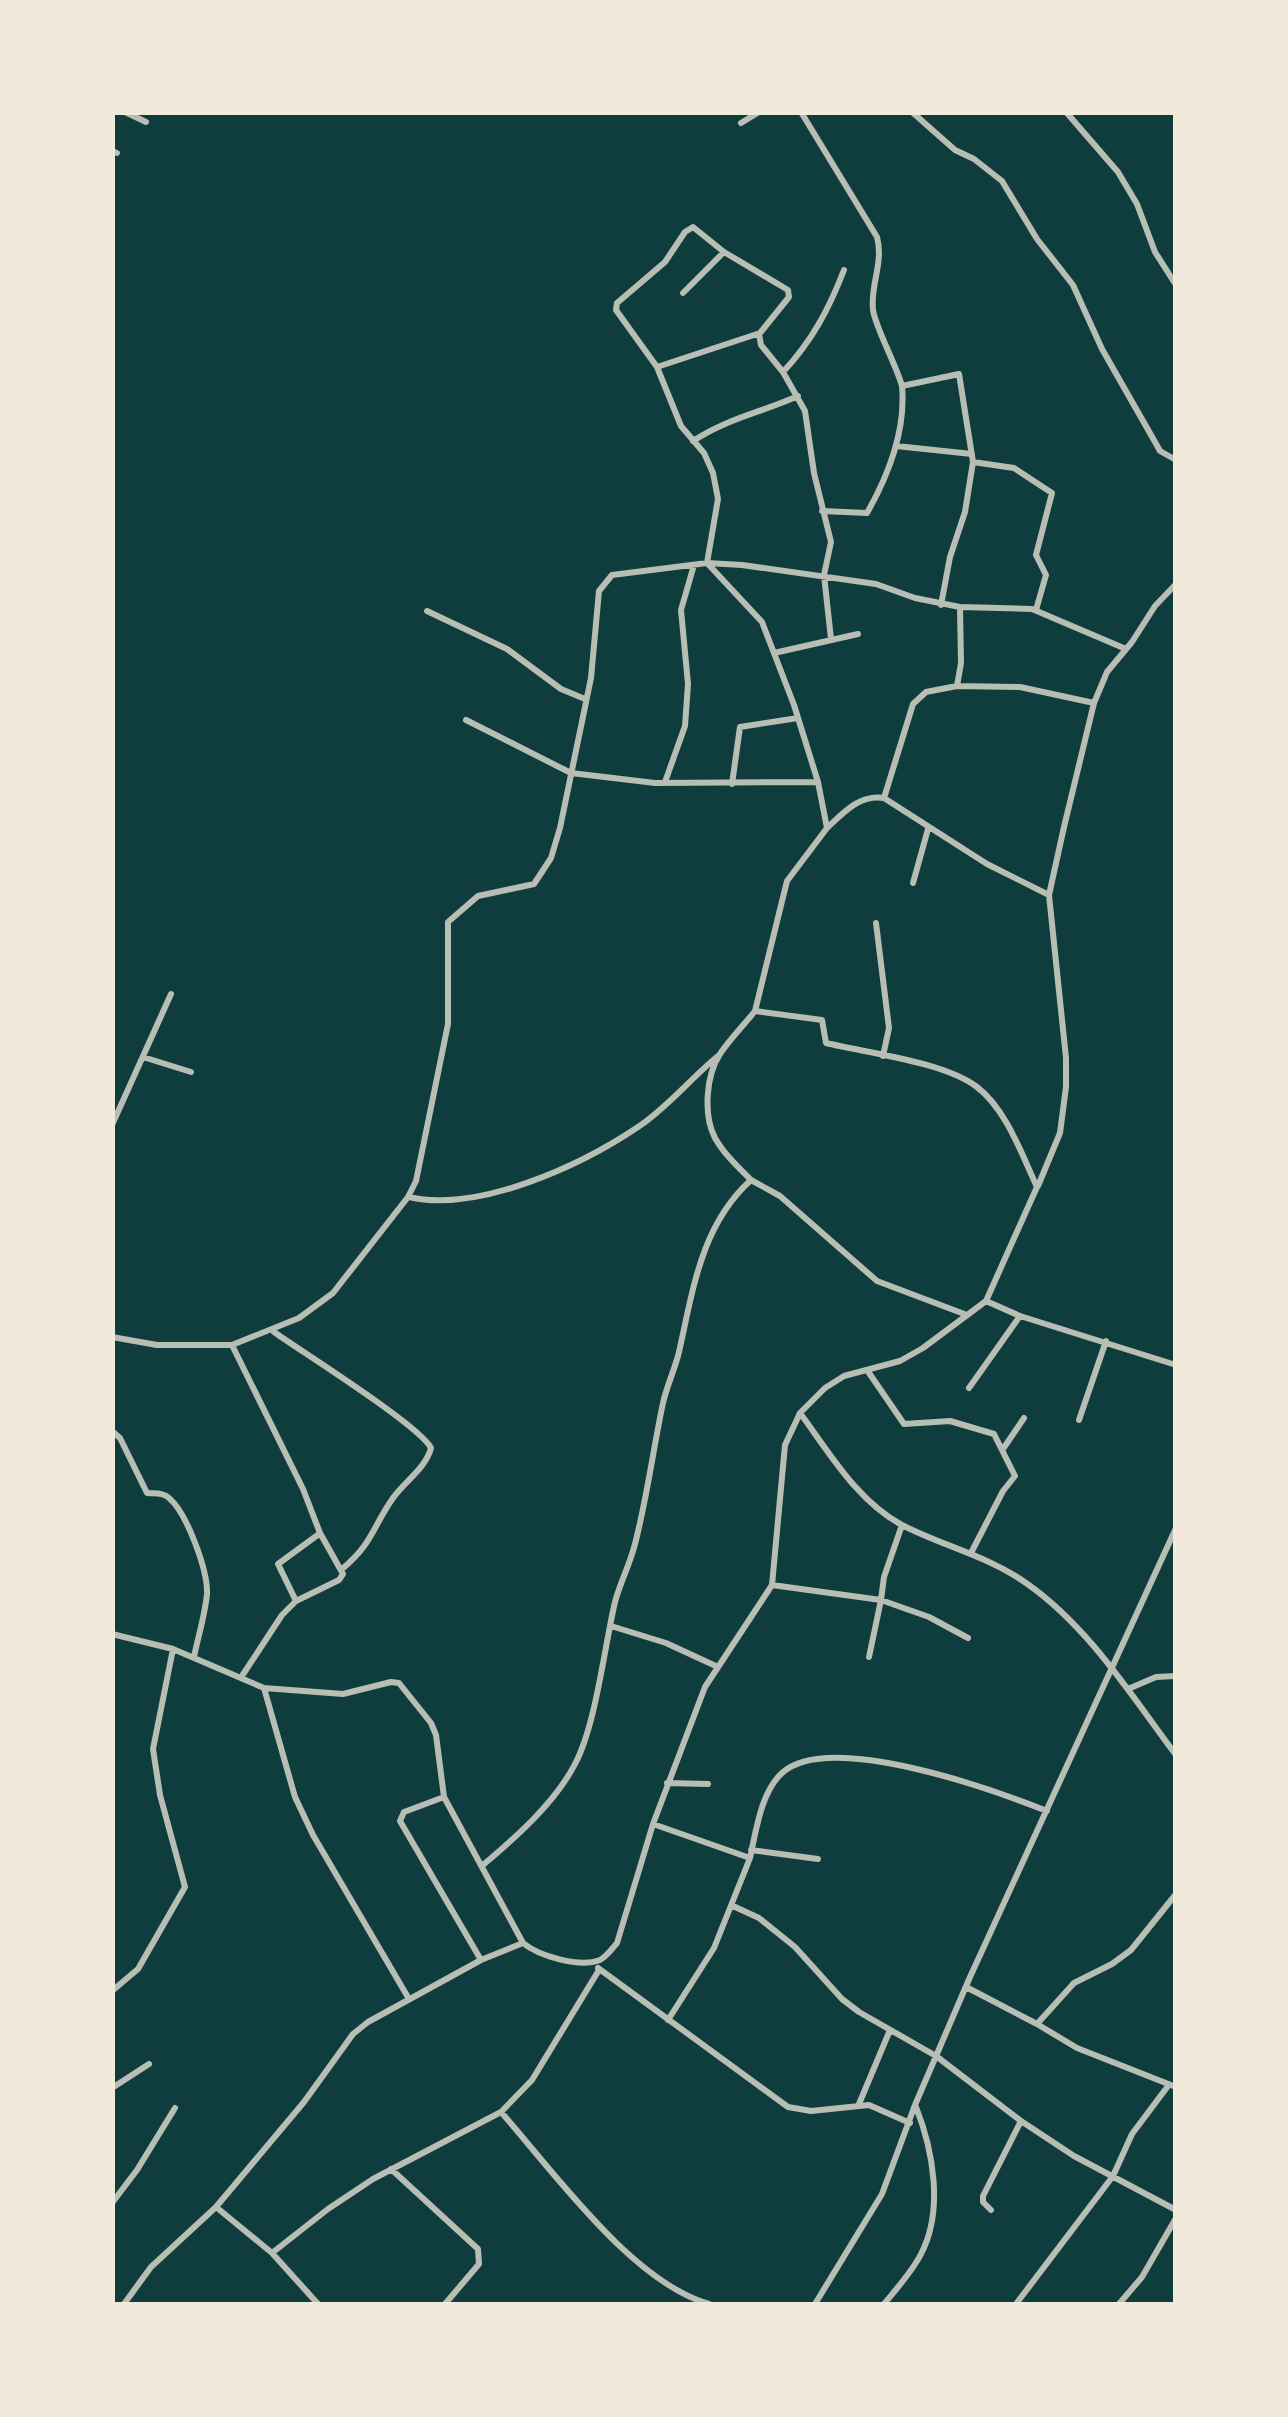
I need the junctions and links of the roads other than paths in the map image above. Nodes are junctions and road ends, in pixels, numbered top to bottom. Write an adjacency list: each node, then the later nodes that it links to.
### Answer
1 (126, 112): 6 (street)
2 (759, 112): 7 (street)
3 (801, 112): 15 (street)
4 (912, 112): 20 (street)
5 (1066, 112): 10 (street)
6 (146, 122)
7 (741, 123)
8 (724, 252): 11 (street); 12 (street); 13 (street)
9 (844, 270): 14 (street)
10 (1176, 286)
11 (684, 292)
12 (760, 333): 13 (street); 14 (street)
13 (657, 367): 17 (street)
14 (783, 372): 16 (street)
15 (902, 386): 18 (street); 19 (street)
16 (798, 396): 17 (street); 21 (street)
17 (693, 440): 22 (street)
18 (896, 446): 19 (street); 21 (street)
19 (972, 458): 26 (street); 28 (street)
20 (1176, 460)
21 (822, 511): 24 (street)
22 (707, 563): 23 (street); 24 (street); 33 (street)
23 (694, 565): 35 (street); 40 (street)
24 (824, 575): 26 (street); 31 (street)
25 (1176, 584): 32 (street)
26 (941, 604): 27 (street)
27 (960, 607): 28 (street); 34 (street)
28 (1036, 610): 32 (street)
29 (427, 611): 35 (street)
30 (858, 634): 31 (street)
31 (831, 639): 33 (street)
32 (1126, 650): 36 (street)
33 (774, 653): 37 (street)
34 (957, 686): 36 (street); 43 (street)
35 (585, 699): 39 (street)
36 (1094, 704): 47 (street)
37 (798, 718): 41 (street); 42 (street)
38 (466, 720): 39 (street)
39 (571, 773): 40 (street); 58 (street)
40 (665, 782): 42 (street)
41 (818, 782): 42 (street); 44 (street)
42 (732, 784)
43 (884, 798): 44 (street); 45 (street)
44 (827, 828): 50 (street)
45 (928, 829): 46 (street); 47 (street)
46 (913, 883)
47 (1048, 895): 57 (street)
48 (876, 924): 52 (street)
49 (171, 994): 53 (street)
50 (755, 1011): 51 (street); 52 (street)
51 (719, 1055): 56 (street); 58 (street)
52 (883, 1056): 57 (street)
53 (143, 1057): 54 (street); 55 (street)
54 (190, 1072)
55 (112, 1125)
56 (751, 1180): 60 (street); 82 (street)
57 (1038, 1187): 59 (street)
58 (408, 1197): 62 (street)
59 (986, 1302): 60 (street); 61 (street)
60 (967, 1315): 67 (street)
61 (1020, 1316): 64 (street); 68 (street)
62 (272, 1331): 65 (street); 78 (street)
63 (112, 1337): 65 (street)
64 (1106, 1340): 66 (street); 71 (street)
65 (232, 1345): 76 (street)
66 (1176, 1365)
67 (867, 1370): 69 (street); 73 (street)
68 (969, 1388)
69 (800, 1413): 74 (street); 79 (street)
70 (1024, 1418): 73 (street)
71 (1079, 1420)
72 (112, 1431): 86 (street)
73 (1003, 1449): 77 (street)
74 (902, 1524): 77 (street); 80 (street)
75 (1176, 1528): 89 (street)
76 (320, 1534): 78 (street); 81 (street)
77 (971, 1553): 89 (street)
78 (342, 1569): 81 (street)
79 (772, 1585): 80 (street); 88 (street)
80 (881, 1600): 84 (street); 87 (street)
81 (296, 1601): 90 (street)
82 (611, 1626): 88 (street); 102 (street)
83 (112, 1634): 85 (street)
84 (968, 1638)
85 (173, 1650): 86 (street); 110 (street)
86 (194, 1657): 90 (street)
87 (870, 1657)
88 (718, 1667): 95 (street)
89 (1112, 1671): 93 (street); 98 (street)
90 (242, 1676): 92 (street)
91 (1176, 1676): 93 (street)
92 (264, 1688): 97 (street); 111 (street)
93 (1128, 1689): 94 (street)
94 (1176, 1755)
95 (667, 1784): 96 (street); 99 (street)
96 (708, 1784)
97 (444, 1797): 102 (street); 106 (street)
98 (1048, 1811): 100 (street); 109 (street)
99 (652, 1824): 100 (street); 107 (street)
100 (751, 1854): 101 (street); 104 (street)
101 (818, 1859)
102 (483, 1865): 105 (street)
103 (1176, 1894): 113 (street)
104 (733, 1906): 112 (street); 114 (street)
105 (523, 1943): 106 (street); 107 (street)
106 (481, 1960): 111 (street)
107 (595, 1961): 108 (street)
108 (599, 1970): 112 (street); 122 (street)
109 (968, 1988): 113 (street); 115 (street)
110 (112, 1991)
111 (409, 1999): 128 (street)
112 (668, 2020): 119 (street)
113 (1037, 2024): 117 (street)
114 (890, 2030): 115 (street); 119 (street)
115 (936, 2056): 120 (street); 123 (street)
116 (149, 2064): 118 (street)
117 (1172, 2086): 126 (street)
118 (112, 2088)
119 (859, 2104): 124 (street)
120 (916, 2105): 124 (street); 139 (street)
121 (174, 2108): 127 (street)
122 (501, 2112): 125 (street); 132 (street)
123 (1021, 2121): 126 (street); 129 (street)
124 (910, 2123): 138 (street)
125 (391, 2169): 131 (street); 135 (street)
126 (1112, 2176): 130 (street); 140 (street)
127 (112, 2203)
128 (216, 2206): 131 (street); 133 (street)
129 (991, 2210)
130 (1176, 2214): 141 (street)
131 (272, 2253): 134 (street)
132 (685, 2296): 136 (street); 137 (street)
133 (124, 2304)
134 (318, 2304)
135 (445, 2304)
136 (673, 2304)
137 (709, 2304)
138 (814, 2304)
139 (884, 2304)
140 (1016, 2304)
141 (1118, 2304)

